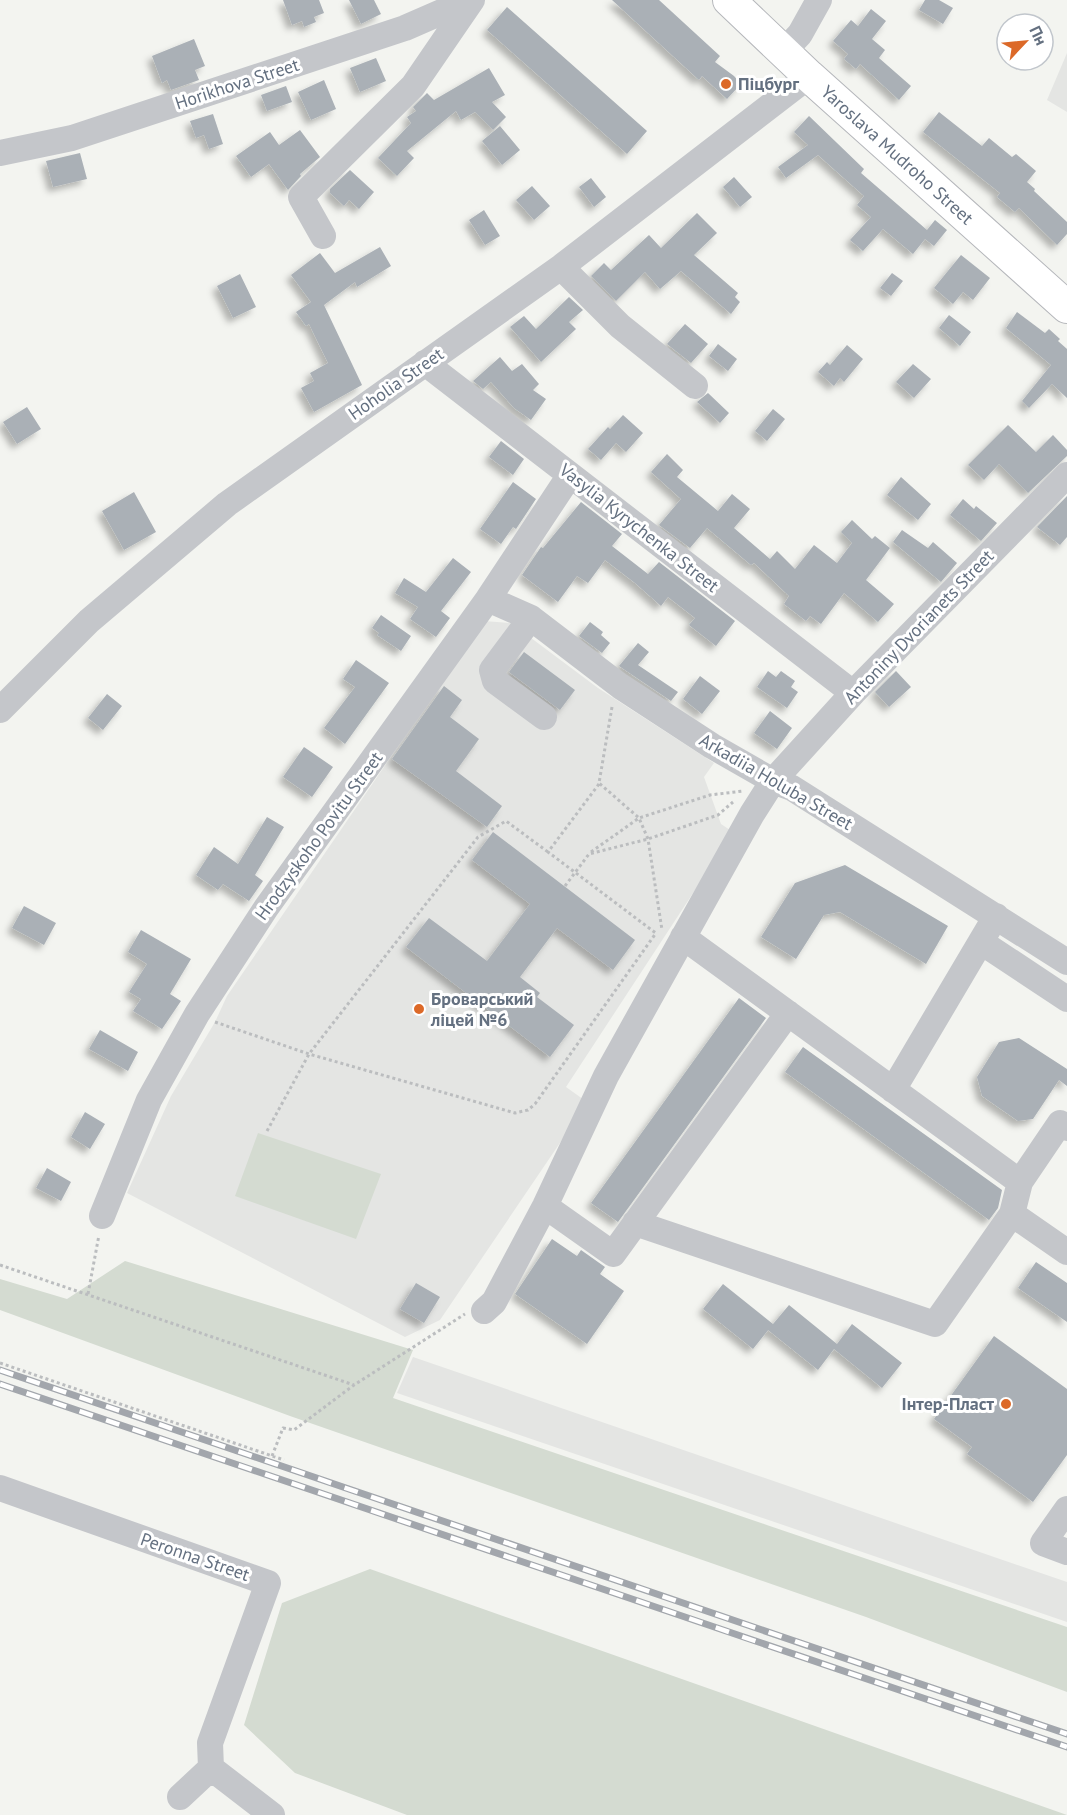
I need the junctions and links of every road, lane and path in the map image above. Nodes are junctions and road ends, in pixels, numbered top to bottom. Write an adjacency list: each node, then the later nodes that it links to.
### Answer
1 (470, 0): 6 (street, Horikhova Street); 7 (street)
2 (729, 0): 4 (main road, Yaroslava Mudroho Street)
3 (819, 0): 4 (street)
4 (783, 51): 5 (main road, Yaroslava Mudroho Street)
5 (809, 76): 8 (street, Hoholia Street); 9 (main road, Yaroslava Mudroho Street)
6 (0, 153)
7 (323, 236)
8 (561, 267): 10 (street, Hoholia Street); 11 (street)
9 (1067, 307)
10 (425, 363): 12 (street, Vasylia Kyrychenka Street); 18 (street, Hoholia Street)
11 (695, 386)
12 (570, 475): 14 (street, Hrodzyskoho Povitu Street); 17 (street, Vasylia Kyrychenka Street)
13 (1067, 476): 17 (street, Antoniny Dvorianets Street)
14 (488, 599): 15 (street, Arkadiia Holuba Street); 35 (street, Hrodzyskoho Povitu Street)
15 (531, 618): 16 (street, Arkadiia Holuba Street); 19 (street)
16 (620, 686): 20 (street, Arkadiia Holuba Street); 21 (path)
17 (853, 693): 20 (street, Antoniny Dvorianets Street)
18 (0, 710)
19 (544, 717)
20 (773, 781): 28 (street, Arkadiia Holuba Street); 30 (street, Antoniny Dvorianets Street)
21 (600, 783): 22 (path); 24 (path)
22 (639, 818): 23 (path); 23 (path); 25 (path)
23 (648, 839): 25 (path); 29 (path)
24 (548, 852): 26 (path); 36 (path)
25 (590, 854): 26 (path)
26 (575, 872): 27 (path); 29 (path)
27 (565, 886)
28 (996, 916): 31 (street); 32 (street, Arkadiia Holuba Street)
29 (656, 933): 36 (path)
30 (683, 937): 34 (street); 41 (street, Antoniny Dvorianets Street)
31 (981, 942): 33 (street); 37 (street)
32 (1067, 962)
33 (1067, 999)
34 (788, 1013): 37 (street); 44 (street)
35 (197, 1014): 36 (path); 43 (street, Hrodzyskoho Povitu Street)
36 (309, 1054): 39 (path)
37 (893, 1090): 40 (street)
38 (1067, 1128): 40 (street)
39 (267, 1131)
40 (1020, 1182): 42 (street)
41 (545, 1206): 44 (street); 48 (street, Antoniny Dvorianets Street)
42 (1012, 1214): 44 (street); 45 (street)
43 (102, 1216): 47 (path)
44 (635, 1223)
45 (1067, 1252)
46 (0, 1265): 47 (path)
47 (88, 1295): 50 (path)
48 (484, 1311): 50 (path)
49 (0, 1363): 51 (path)
50 (354, 1386): 51 (path)
51 (272, 1456): 52 (path)
52 (284, 1460)
53 (0, 1488): 56 (street, Peronna Street)
54 (1067, 1509): 55 (street)
55 (1067, 1552)
56 (211, 1768): 57 (street); 58 (street)
57 (180, 1797)
58 (272, 1815)

